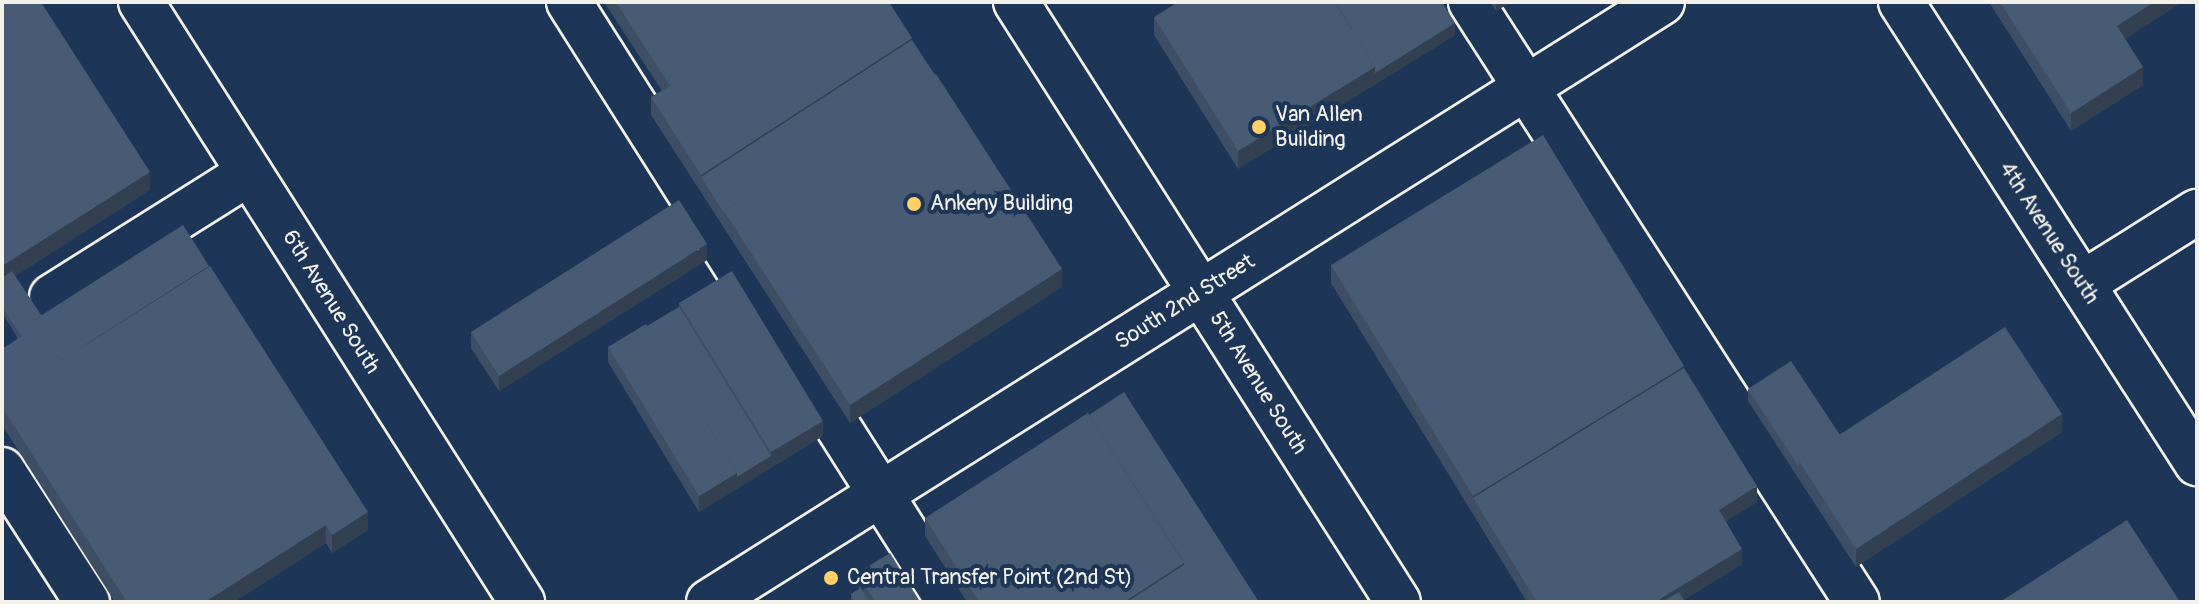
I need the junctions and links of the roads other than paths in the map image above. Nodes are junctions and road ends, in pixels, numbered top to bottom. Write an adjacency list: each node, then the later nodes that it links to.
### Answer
1 (141, 2): 8 (street, 6th Avenue South)
2 (569, 2): 15 (street)
3 (1016, 2): 11 (street, 5th Avenue South)
4 (1471, 2): 7 (street)
5 (1662, 2): 7 (street, South 2nd Street)
6 (1901, 2): 10 (street, 4th Avenue South)
7 (1526, 89): 11 (street, South 2nd Street); 21 (street)
8 (249, 173): 12 (street); 17 (street, 6th Avenue South)
9 (2197, 212): 10 (street)
10 (2082, 284): 13 (street, 4th Avenue South)
11 (1201, 292): 15 (street, South 2nd Street); 20 (street, 5th Avenue South)
12 (52, 297)
13 (2197, 463)
14 (2, 470): 16 (street)
15 (880, 493): 18 (street, South 2nd Street); 19 (street)
16 (87, 602)
17 (522, 602)
18 (709, 602)
19 (949, 602)
20 (1398, 602)
21 (1857, 602)

